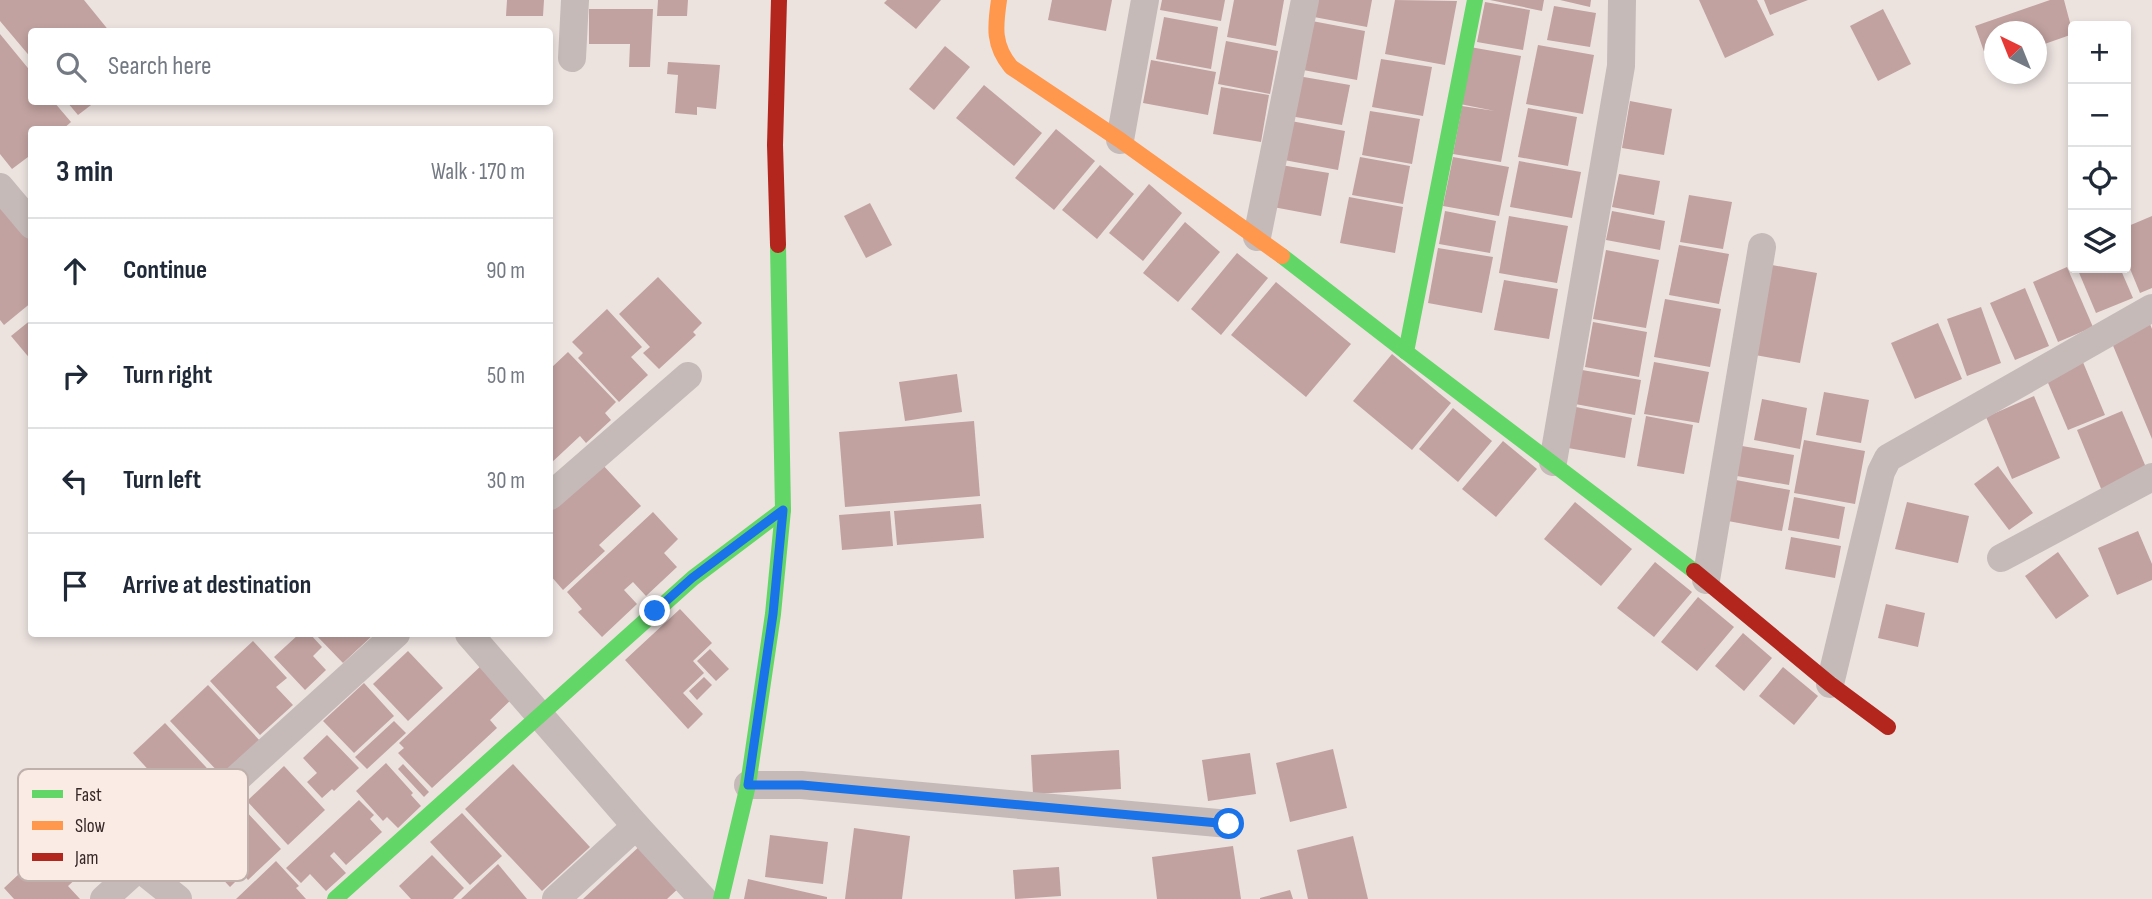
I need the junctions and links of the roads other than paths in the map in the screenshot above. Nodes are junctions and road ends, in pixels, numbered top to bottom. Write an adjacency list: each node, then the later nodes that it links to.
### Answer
1 (575, 0): 8 (street)
2 (779, 0): 20 (street)
3 (999, 0): 9 (street)
4 (1145, 0): 9 (street)
5 (1306, 0): 12 (street)
6 (1475, 0): 15 (street)
7 (1622, 0): 17 (street)
8 (572, 58)
9 (1120, 140): 12 (street)
10 (0, 187): 11 (street)
11 (28, 220)
12 (1256, 237): 15 (street)
13 (1762, 247): 22 (street)
14 (2152, 308): 25 (street)
15 (1406, 352): 17 (street)
16 (688, 376): 19 (street)
17 (1553, 462): 22 (street)
18 (2152, 477): 21 (street)
19 (553, 493)
20 (783, 510): 26 (street); 29 (street)
21 (2001, 558)
22 (1706, 580): 25 (street)
23 (393, 637): 28 (street)
24 (471, 637): 26 (street)
25 (1830, 684): 27 (street)
26 (540, 715): 31 (street); 36 (street)
27 (1888, 727)
28 (247, 769)
29 (748, 785): 30 (street); 39 (street)
30 (1229, 824)
31 (636, 826): 37 (street); 38 (street)
32 (123, 881): 34 (street)
33 (156, 881): 35 (street)
34 (104, 899)
35 (178, 899)
36 (335, 899)
37 (556, 899)
38 (703, 899)
39 (722, 899)

